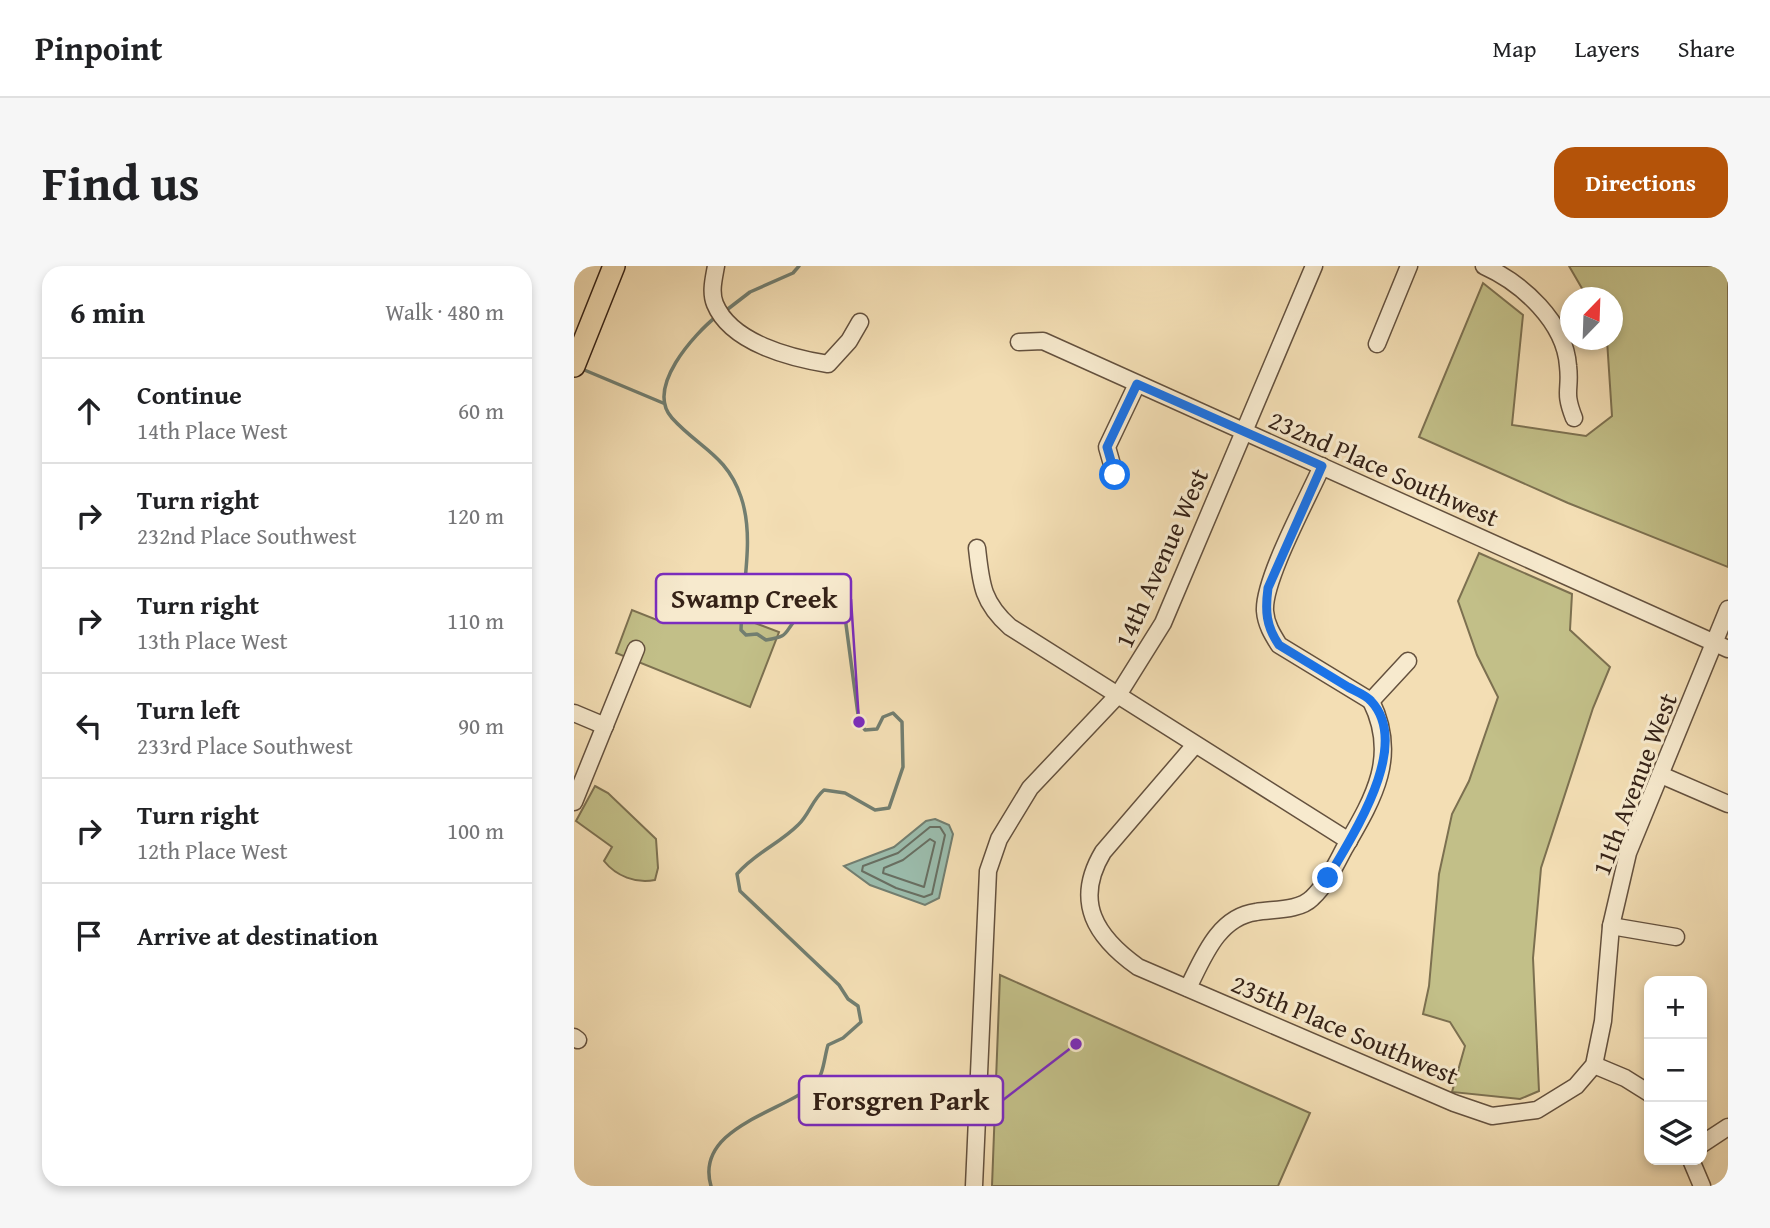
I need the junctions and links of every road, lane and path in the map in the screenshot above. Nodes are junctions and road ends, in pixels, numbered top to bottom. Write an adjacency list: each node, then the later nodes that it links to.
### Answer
1 (614, 266): 9 (main road)
2 (716, 266): 6 (street)
3 (1314, 266): 12 (street, 14th Avenue West)
4 (1409, 266): 8 (street)
5 (1484, 266): 11 (street)
6 (860, 322)
7 (1020, 342): 10 (street, 232nd Place Southwest)
8 (1377, 344)
9 (574, 366)
10 (1137, 384): 12 (street, 232nd Place Southwest); 14 (street)
11 (1574, 418)
12 (1243, 432): 13 (street, 232nd Place Southwest); 20 (street, 14th Avenue West)
13 (1322, 466): 17 (street, 232nd Place Southwest); 21 (street)
14 (1115, 475)
15 (977, 548): 20 (street)
16 (1728, 610): 17 (street, 11th Avenue West)
17 (1722, 646): 25 (street, 11th Avenue West)
18 (636, 649): 23 (street)
19 (1408, 662): 21 (street)
20 (1118, 695): 24 (street); 37 (street, 14th Avenue West)
21 (1371, 701): 28 (street)
22 (574, 713): 23 (street)
23 (605, 726): 26 (street)
24 (1194, 746): 28 (street); 31 (street, 235th Place Southwest)
25 (1661, 775): 27 (street); 29 (street, 11th Avenue West)
26 (574, 802)
27 (1728, 804)
28 (1349, 841): 31 (street)
29 (1611, 926): 30 (street); 32 (street, 11th Avenue West)
30 (1676, 937)
31 (1188, 988): 32 (street, 235th Place Southwest)
32 (1594, 1065): 33 (street)
33 (1644, 1090)
34 (1728, 1127): 35 (street)
35 (1707, 1141)
36 (1693, 1165): 38 (street)
37 (974, 1186)
38 (1702, 1186)

